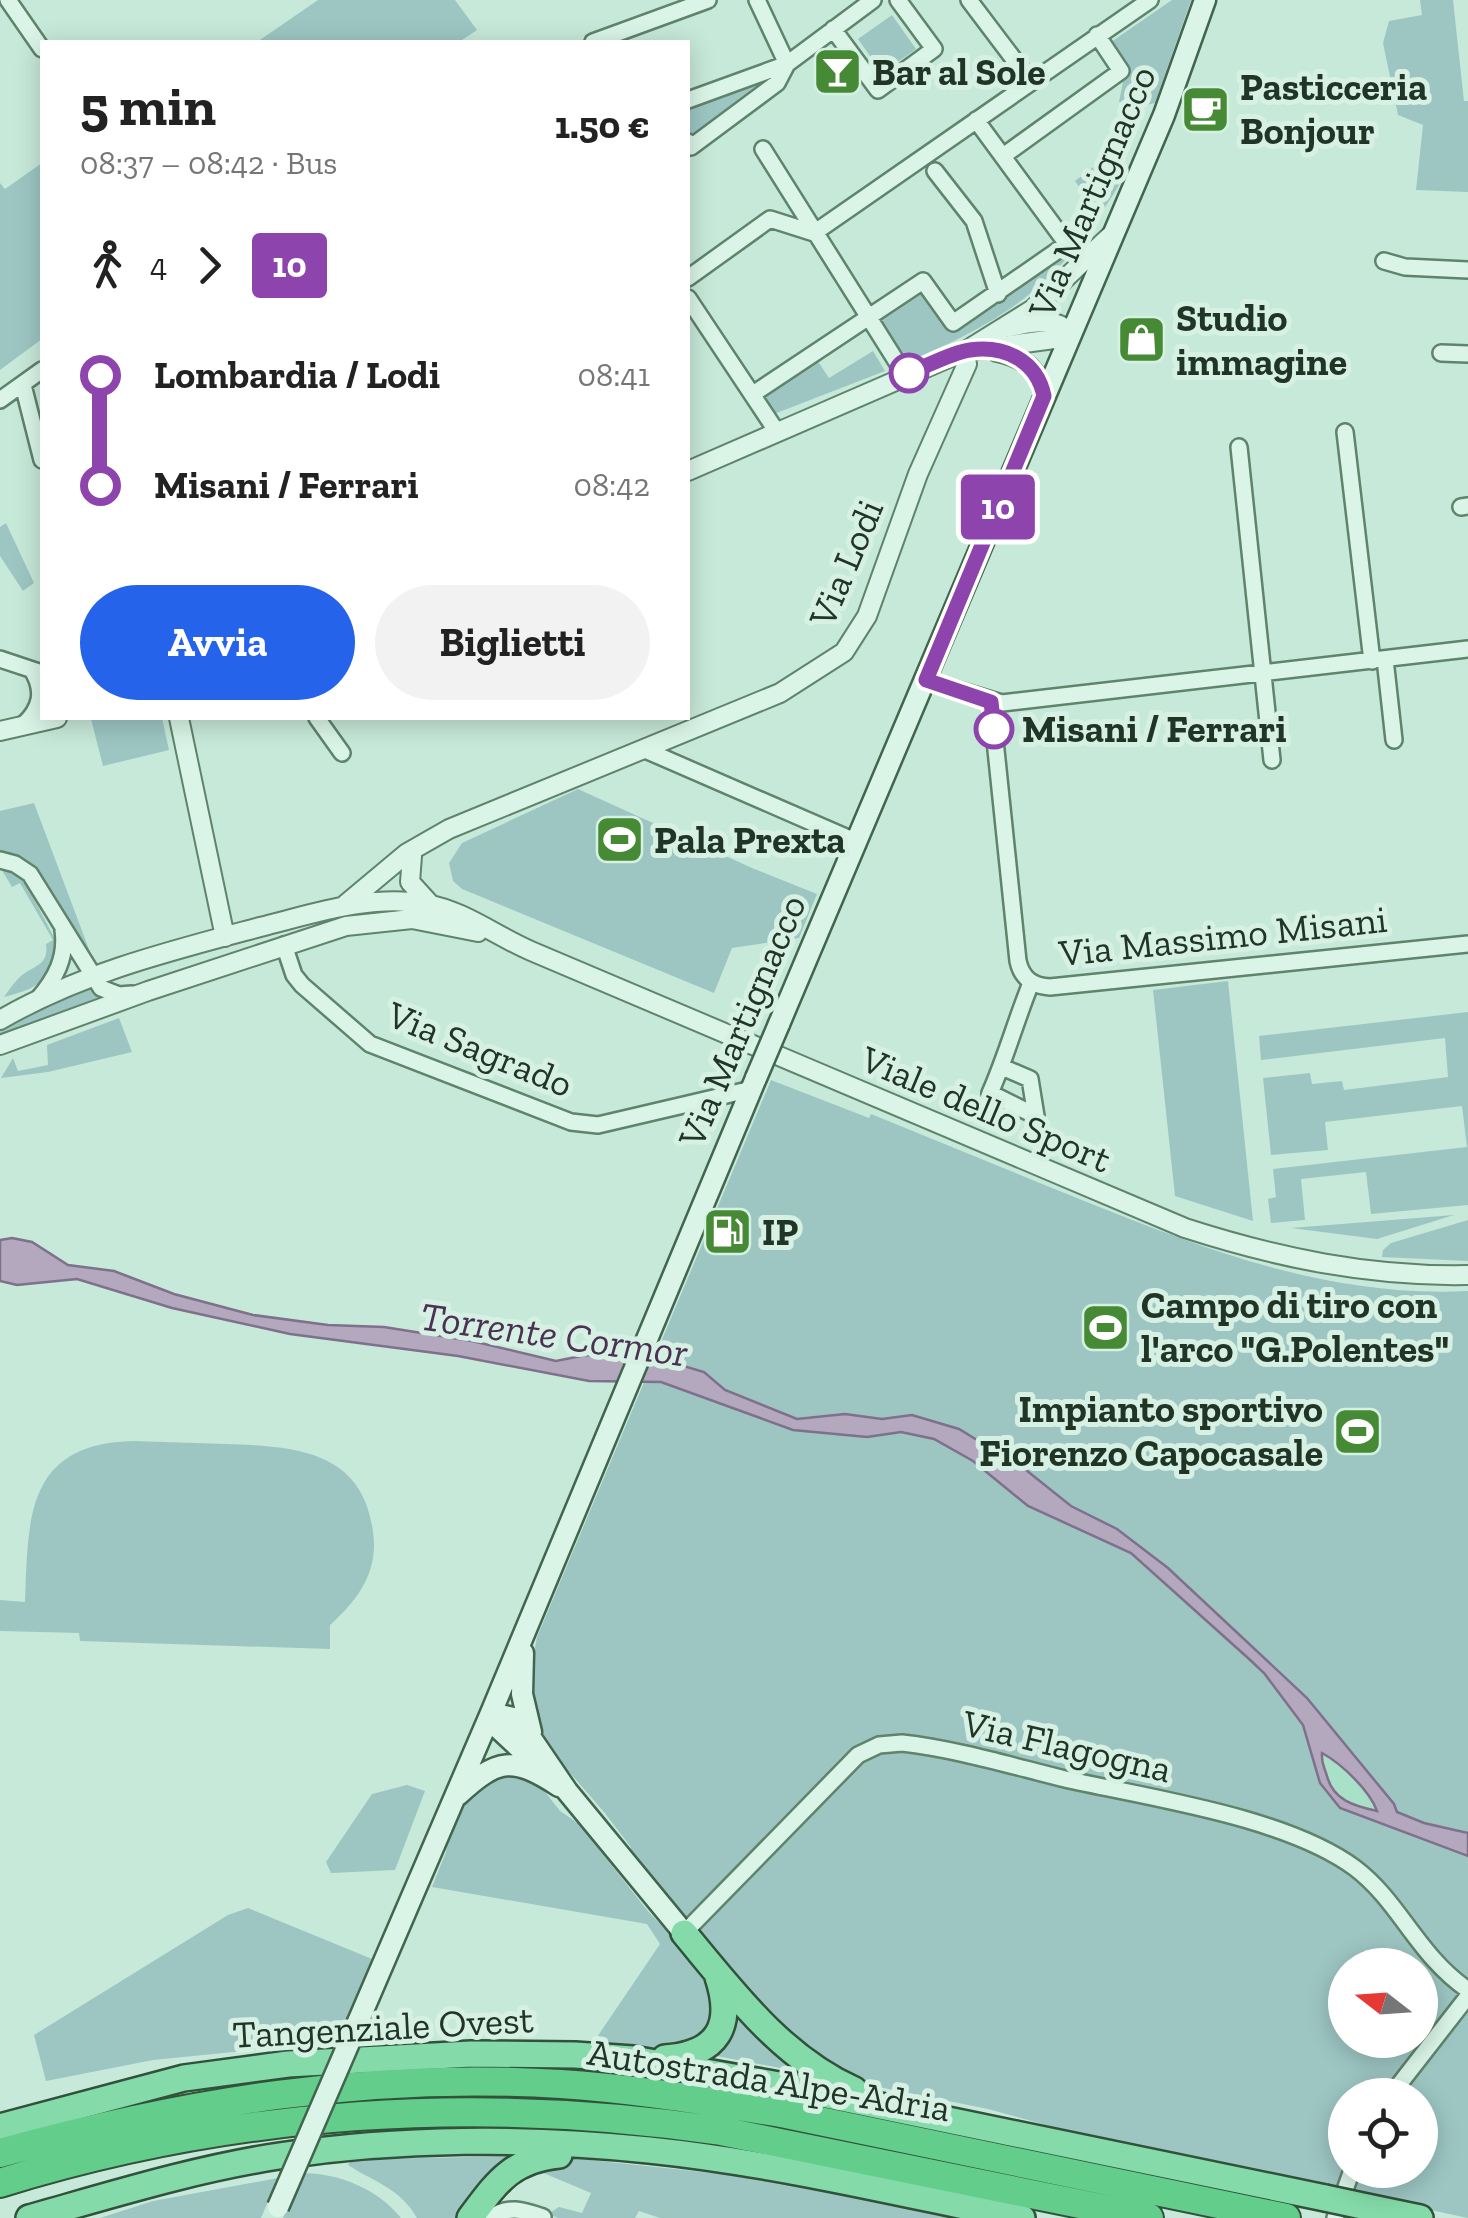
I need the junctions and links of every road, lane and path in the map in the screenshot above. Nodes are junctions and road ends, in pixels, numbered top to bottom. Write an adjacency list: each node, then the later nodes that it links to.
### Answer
1 (8, 0): 12 (street)
2 (708, 0): 11 (street)
3 (757, 0): 13 (street)
4 (873, 0): 9 (street)
5 (898, 0): 9 (street)
6 (969, 0): 14 (street)
7 (1150, 0): 10 (street)
8 (1206, 0): 22 (main road, Via Martignacco)
9 (834, 29): 13 (street)
10 (1097, 35): 14 (street); 19 (street)
11 (598, 40)
12 (40, 45)
13 (787, 64): 15 (street); 17 (street)
14 (1031, 82): 16 (street)
15 (690, 99)
16 (976, 120): 19 (street); 21 (street)
17 (690, 145)
18 (763, 149): 21 (street)
19 (1003, 156): 26 (street)
20 (934, 171): 26 (street)
21 (814, 233): 25 (street); 28 (street)
22 (1113, 234): 29 (street); 30 (main road, Via Martignacco)
23 (1384, 260): 24 (street)
24 (1468, 270)
25 (690, 277)
26 (998, 294): 28 (street)
27 (690, 301): 38 (street)
28 (869, 316): 36 (street); 38 (street)
29 (1003, 328): 30 (street); 32 (street)
30 (1070, 335): 31 (street); 39 (main road, Via Martignacco)
31 (986, 350): 32 (street); 39 (street)
32 (964, 351): 36 (street); 60 (street, Via Lodi)
33 (1442, 353): 34 (street)
34 (1468, 354)
35 (40, 372): 37 (street)
36 (905, 375): 41 (street)
37 (23, 385): 40 (street); 44 (street)
38 (753, 394): 41 (street)
39 (1044, 396): 51 (main road, Via Martignacco)
40 (0, 400)
41 (777, 432): 45 (street)
42 (1345, 432): 48 (street)
43 (1239, 447): 50 (street)
44 (40, 452)
45 (690, 470)
46 (1468, 650): 48 (street)
47 (0, 659): 49 (street)
48 (1378, 660): 50 (street); 59 (street)
49 (39, 674)
50 (1263, 674): 53 (street); 62 (street)
51 (926, 680): 53 (street); 63 (main road, Via Martignacco)
52 (40, 701): 57 (street)
53 (991, 702): 77 (street, Via Massimo Misani)
54 (48, 720): 57 (street)
55 (179, 720): 72 (street)
56 (317, 720): 61 (street)
57 (23, 726): 58 (street)
58 (0, 731)
59 (1394, 740)
60 (643, 749): 63 (street); 64 (street, Via Lodi)
61 (342, 754)
62 (1272, 760)
63 (857, 842): 83 (main road, Via Martignacco, bridge)
64 (420, 849): 66 (street, Via Lodi); 67 (street); 68 (street, Via Lodi)
65 (0, 860): 69 (street)
66 (371, 903): 67 (street, Viale dello Sport); 68 (street, Viale dello Sport); 70 (street, Via Lodi)
67 (430, 904): 71 (street, Viale dello Sport)
68 (341, 906): 72 (street, Viale dello Sport)
69 (62, 926): 76 (street); 79 (street)
70 (346, 926): 71 (street, Viale dello Sport); 74 (street, Viale dello Sport)
71 (497, 936): 84 (street, Viale dello Sport)
72 (224, 937): 75 (street); 76 (street, Viale dello Sport)
73 (1468, 944): 77 (street, Via Massimo Misani)
74 (284, 945): 75 (street, Viale dello Sport); 83 (street, Via Sagrado)
75 (232, 963): 78 (street, Viale dello Sport)
76 (93, 977): 78 (street); 79 (street, Viale dello Sport)
77 (1031, 983): 82 (street)
78 (148, 991): 81 (street, Viale dello Sport)
79 (38, 1000): 80 (street, Viale dello Sport)
80 (0, 1020)
81 (0, 1045)
82 (1002, 1067)
83 (754, 1084): 85 (main road, Via Martignacco)
84 (1468, 1275)
85 (527, 1626): 86 (main road, Via Martignacco); 87 (main road, Via Martignacco)
86 (491, 1713): 87 (main road, Via Martignacco); 88 (main road, Via Martignacco); 89 (main road, Via Martignacco)
87 (533, 1739): 88 (main road, Via Martignacco)
88 (566, 1791): 89 (main road, Via Martignacco); 90 (main road, Via Martignacco)
89 (453, 1800): 101 (main road, Via Martignacco, bridge)
90 (684, 1933): 91 (highway); 92 (street, Via Flagogna)
91 (717, 1972): 93 (highway); 95 (highway)
92 (1468, 1993): 94 (street)
93 (634, 2059): 95 (highway, Tangenziale Ovest); 96 (highway, Tangenziale Ovest)
94 (1403, 2078)
95 (910, 2111): 100 (highway, Tangenziale Ovest)
96 (0, 2127)
97 (646, 2149): 102 (highway); 104 (highway); 105 (highway)
98 (0, 2153): 109 (highway, Autostrada Alpe-Adria)
99 (0, 2183): 108 (highway, Autostrada Alpe-Adria)
100 (1330, 2208): 110 (highway, Tangenziale Ovest, bridge)
101 (275, 2212)
102 (972, 2212): 107 (highway)
103 (543, 2217): 106 (street)
104 (29, 2218)
105 (470, 2218)
106 (490, 2218)
107 (1022, 2218)
108 (1148, 2218)
109 (1286, 2218)
110 (1420, 2218)

